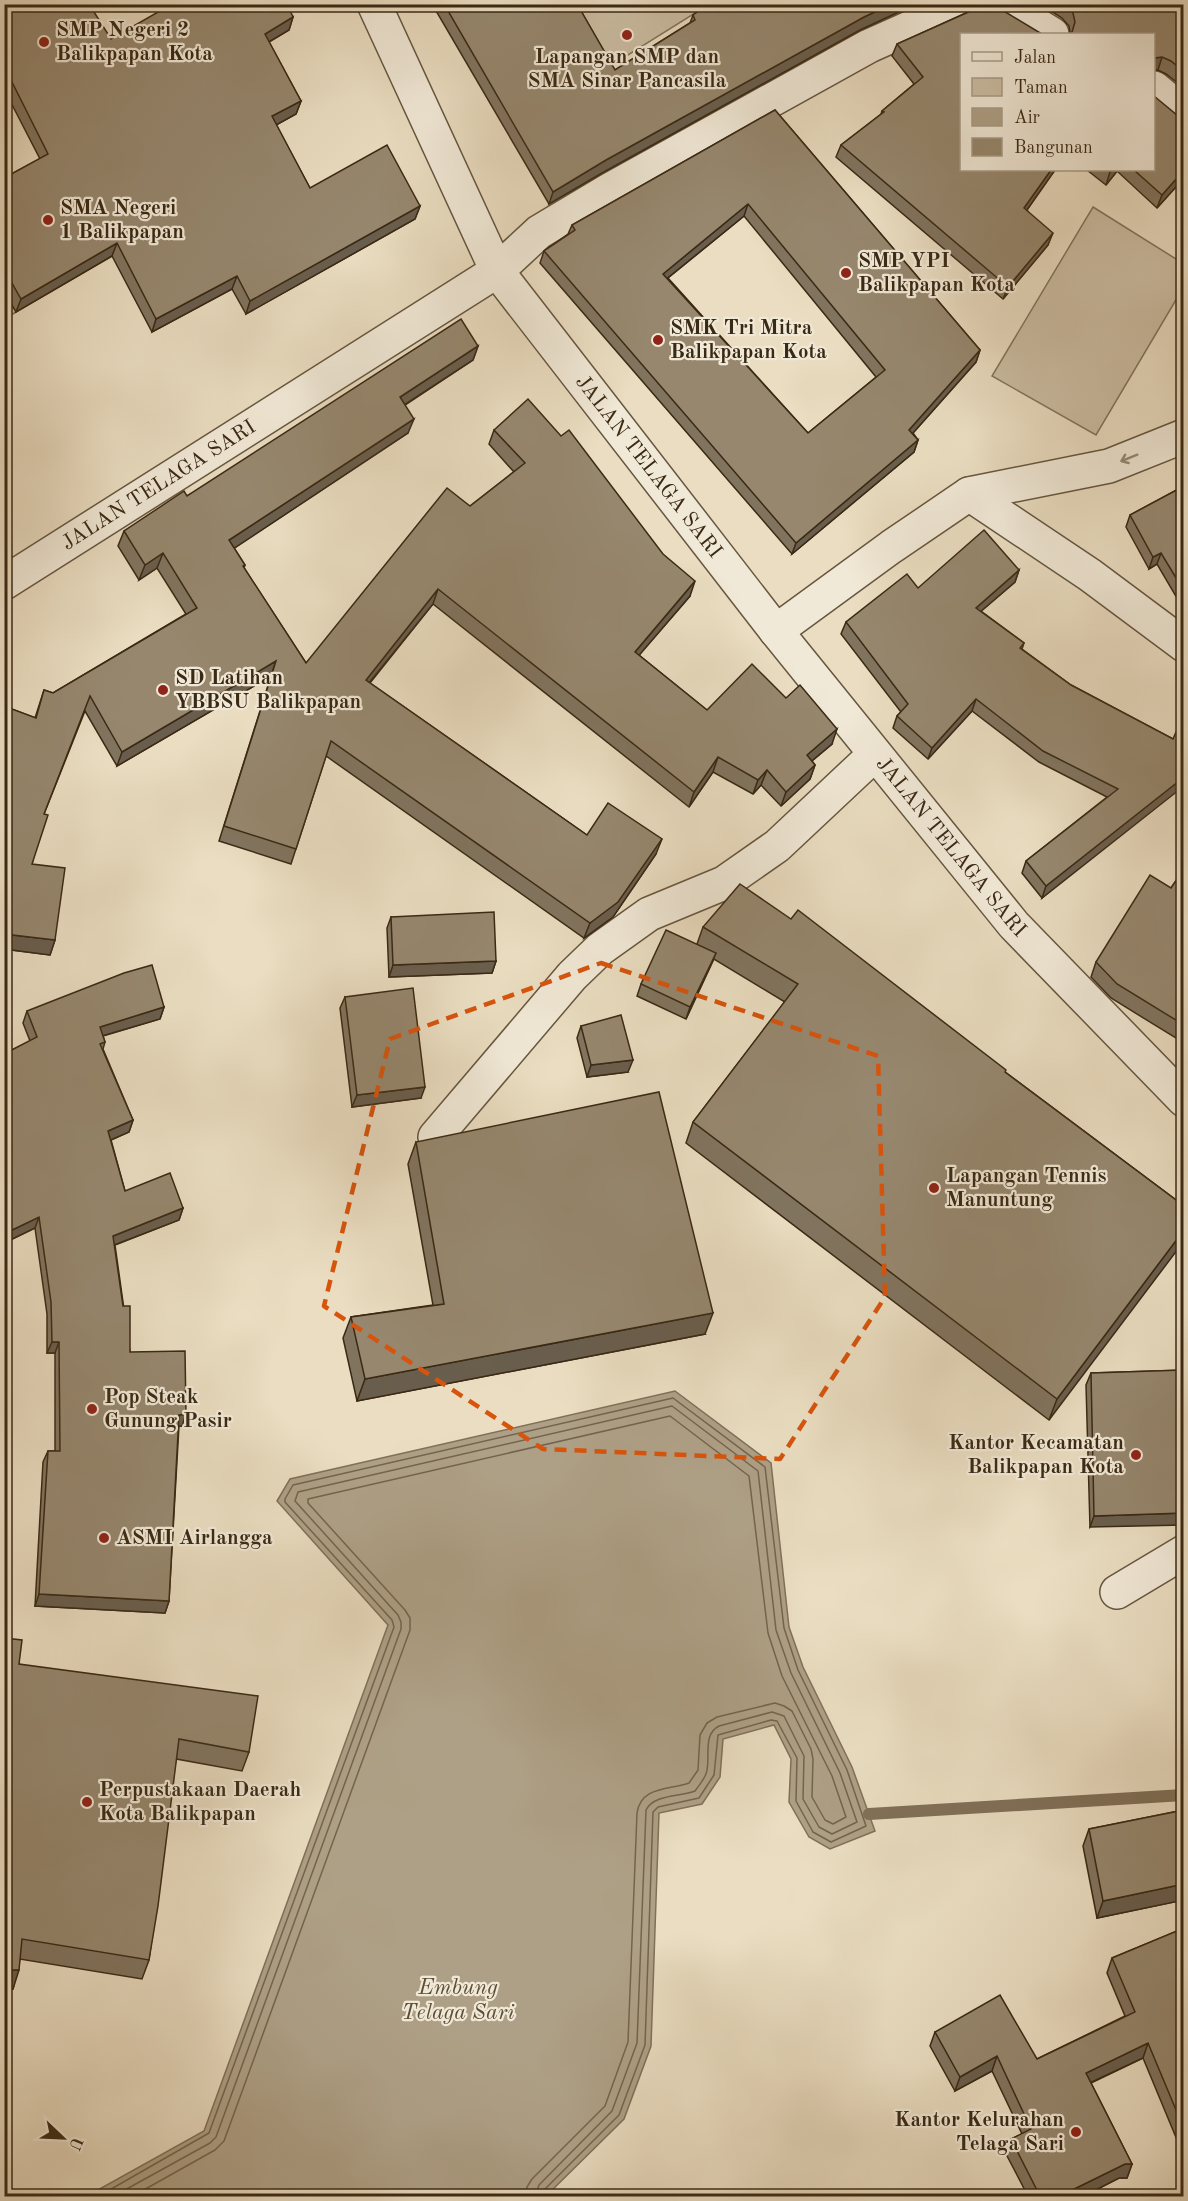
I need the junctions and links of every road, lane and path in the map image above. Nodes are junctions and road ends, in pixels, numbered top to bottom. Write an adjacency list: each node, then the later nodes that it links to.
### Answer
1 (374, 4): 7 (street)
2 (963, 4): 7 (street)
3 (1003, 4): 4 (street)
4 (1050, 33)
5 (1155, 88): 6 (street)
6 (1184, 113)
7 (497, 271): 10 (street, JALAN TELAGA SARI); 11 (street, JALAN TELAGA SARI)
8 (1184, 436): 9 (street, one-way to 9)
9 (969, 494): 11 (street); 12 (street)
10 (4, 583)
11 (776, 631): 13 (street, JALAN TELAGA SARI)
12 (1184, 645)
13 (875, 754): 14 (street, JALAN TELAGA SARI); 15 (street)
14 (1184, 1100)
15 (435, 1137)
16 (1184, 1552): 17 (street)
17 (1118, 1592)

